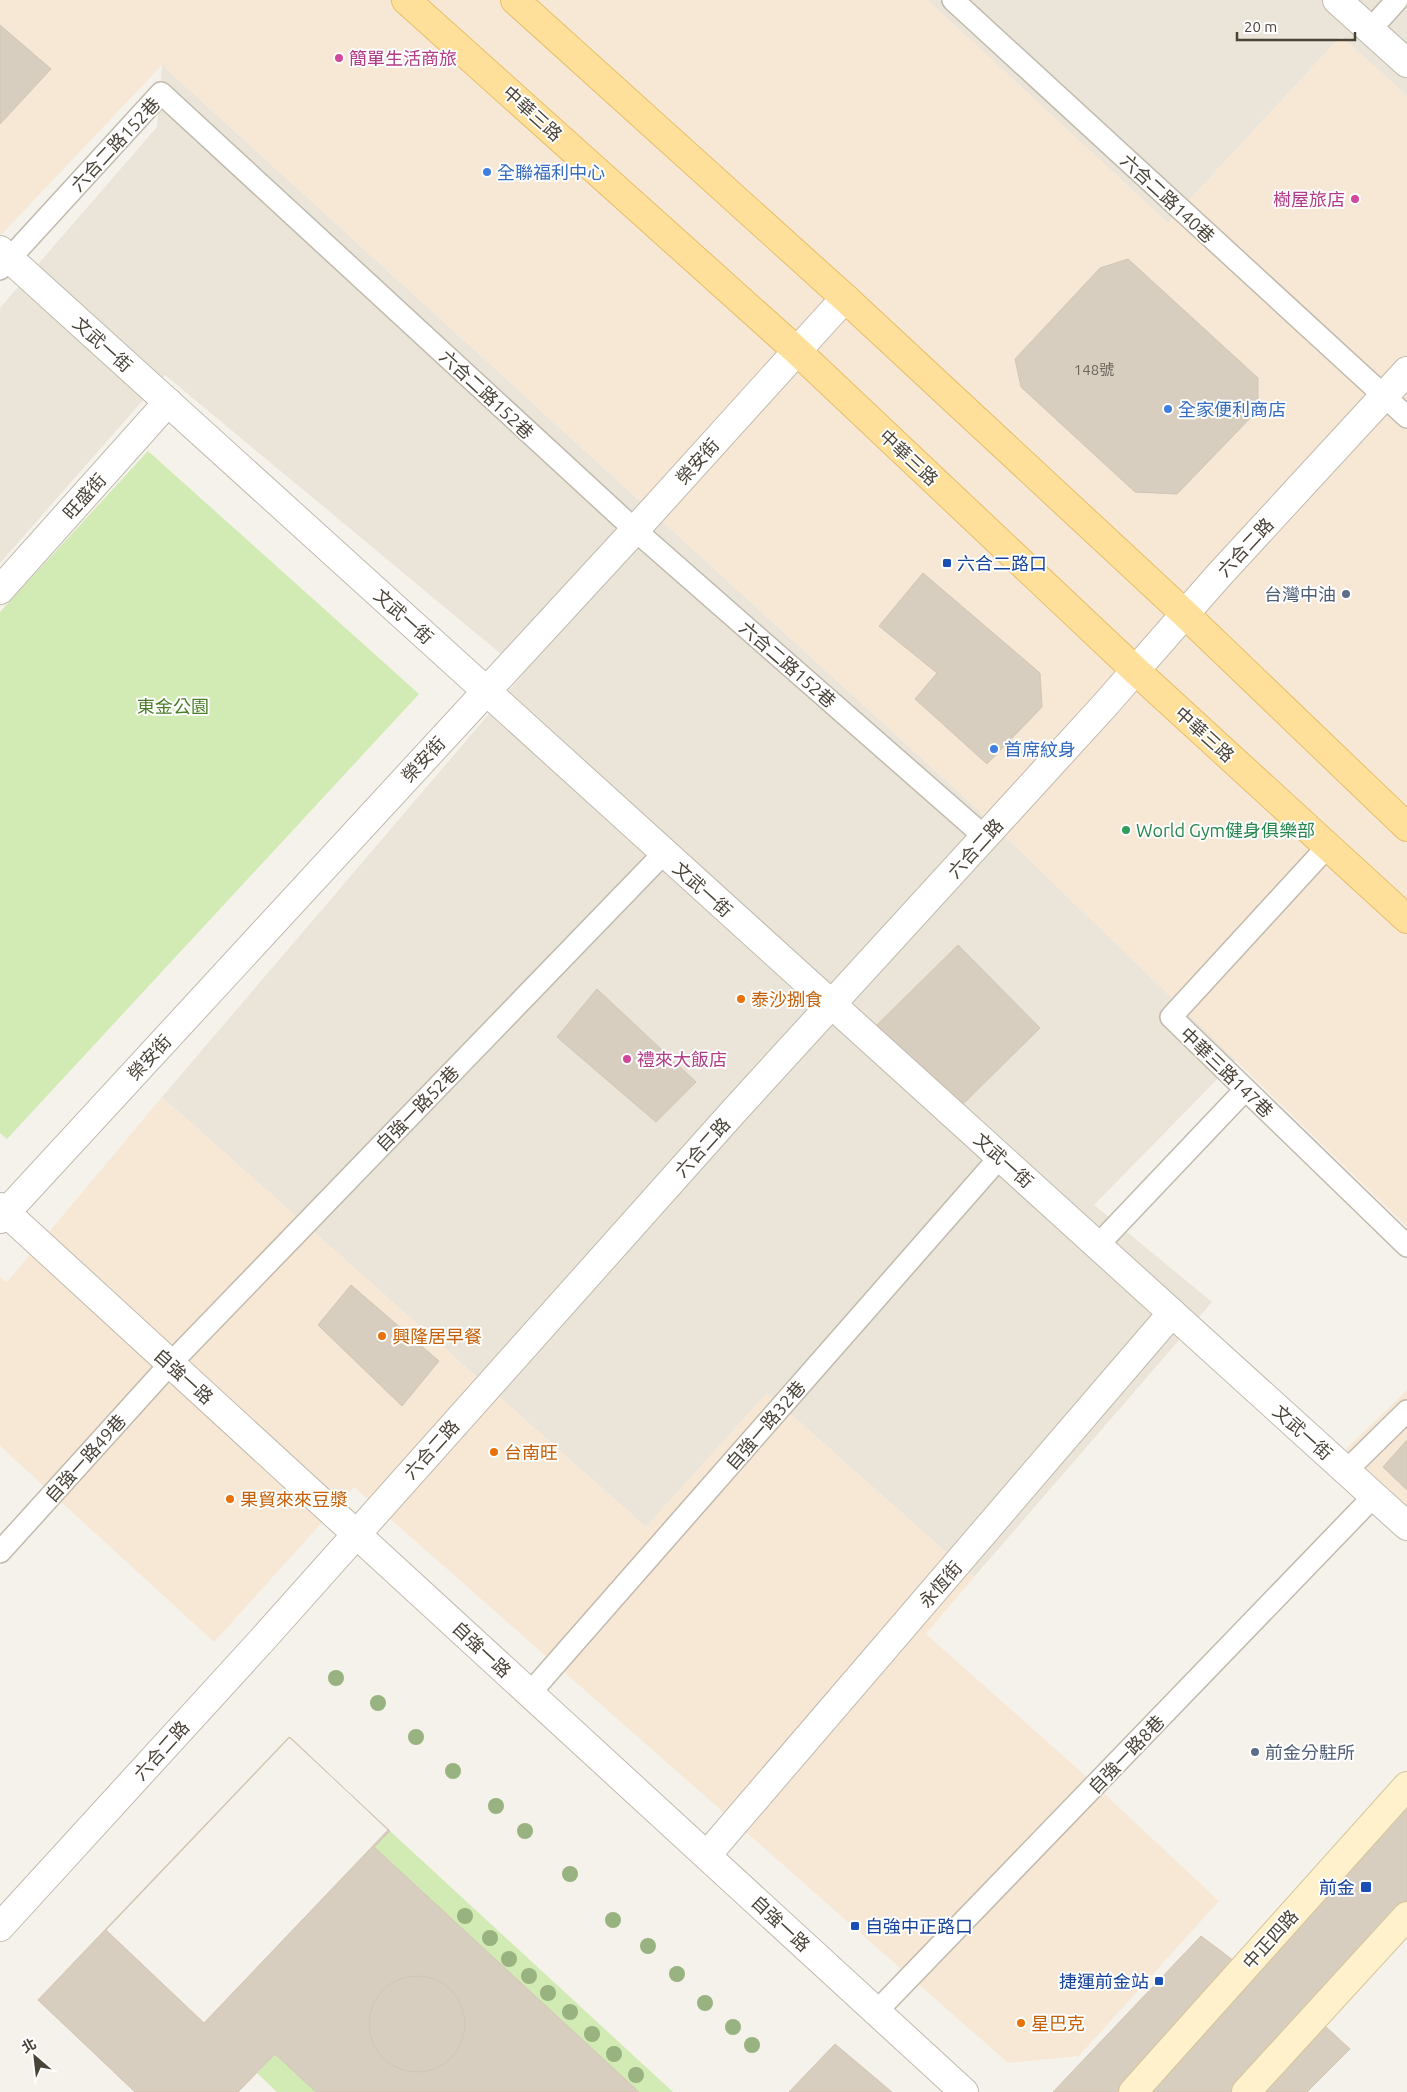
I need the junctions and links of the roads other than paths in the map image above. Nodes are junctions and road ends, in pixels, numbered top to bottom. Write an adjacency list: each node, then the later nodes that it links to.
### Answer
1 (406, 0): 10 (main road, 中華三路)
2 (515, 0): 9 (main road)
3 (953, 0): 12 (lane, 六合二路140巷)
4 (1337, 0): 6 (street)
5 (1398, 0): 6 (lane)
6 (1370, 30): 7 (street)
7 (1407, 64)
8 (3, 259): 13 (street, 文武一街); 15 (lane, 六合二路152巷)
9 (845, 298): 10 (street, 榮安街); 17 (main road)
10 (796, 350): 15 (street, 榮安街); 18 (main road, 中華三路)
11 (1407, 371): 12 (street, 六合二路)
12 (1384, 396): 14 (lane, 六合二路140巷); 17 (street, 六合二路)
13 (168, 402): 16 (street, 旺盛街); 19 (street, 文武一街)
14 (1407, 417)
15 (634, 530): 19 (street, 榮安街); 21 (lane, 六合二路152巷)
16 (0, 590)
17 (1184, 613): 18 (street, 六合二路); 20 (main road)
18 (1135, 670): 21 (street, 六合二路); 22 (main road, 中華三路)
19 (486, 690): 23 (street, 文武一街); 28 (street, 榮安街)
20 (1407, 827)
21 (985, 837): 25 (street, 六合二路)
22 (1328, 846): 24 (main road, 中華三路); 26 (lane, 中華三路147巷)
23 (664, 853): 25 (street, 文武一街); 32 (lane, 自強一路52巷)
24 (1407, 919)
25 (832, 1004): 27 (street, 文武一街); 37 (street, 六合二路)
26 (1245, 1090): 29 (lane); 30 (lane, 中華三路147巷)
27 (1000, 1157): 29 (street, 文武一街); 39 (lane, 自強一路32巷)
28 (2, 1213): 32 (street, 自強一路)
29 (1098, 1246): 31 (street, 文武一街)
30 (1407, 1246)
31 (1172, 1313): 34 (street, 文武一街); 41 (street, 永恆街)
32 (170, 1364): 37 (street, 自強一路); 38 (lane, 自強一路49巷)
33 (1407, 1411): 34 (lane)
34 (1346, 1471): 35 (street, 文武一街)
35 (1374, 1496): 36 (street, 文武一街); 44 (lane, 自強一路8巷)
36 (1407, 1526)
37 (356, 1533): 39 (street, 自強一路); 43 (street, 六合二路)
38 (0, 1552)
39 (530, 1693): 41 (street, 自強一路)
40 (1407, 1786): 46 (street, 中正四路)
41 (707, 1856): 44 (street, 自強一路)
42 (1407, 1916): 47 (street)
43 (0, 1926)
44 (877, 2011): 45 (street, 自強一路)
45 (964, 2092)
46 (1132, 2092)
47 (1246, 2092)

